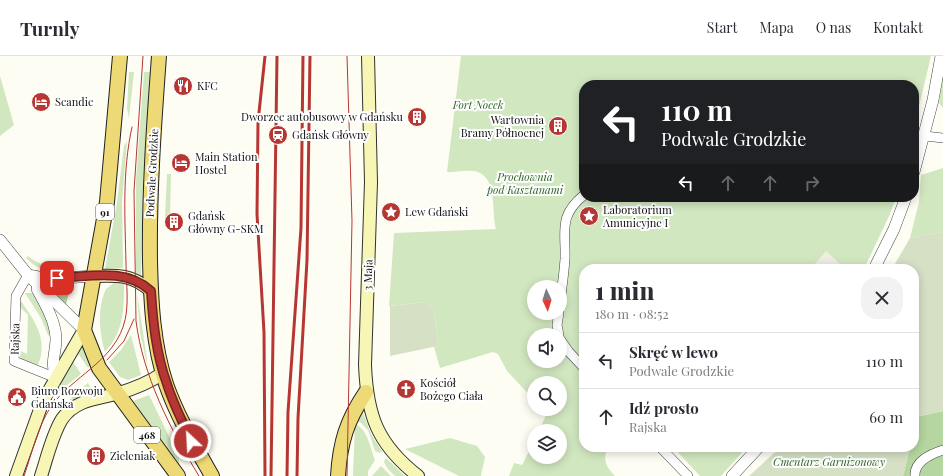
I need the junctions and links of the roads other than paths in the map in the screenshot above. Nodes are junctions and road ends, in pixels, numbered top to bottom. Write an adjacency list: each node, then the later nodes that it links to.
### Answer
1 (120, 56): 13 (main road, 91)
2 (158, 56): 15 (main road, Podwale Grodzkie)
3 (368, 56): 21 (main road, 3 Maja)
4 (941, 56): 5 (street)
5 (925, 136): 6 (street); 7 (street)
6 (943, 138)
7 (919, 156)
8 (579, 200): 14 (street)
9 (904, 202): 11 (street)
10 (0, 240): 12 (street)
11 (876, 264)
12 (28, 275): 13 (street); 16 (street); 20 (street); 20 (street, Rajska)
13 (93, 276): 15 (main road); 16 (main road, 91)
14 (563, 280)
15 (151, 291): 19 (main road, Podwale Grodzkie)
16 (84, 330): 20 (main road, 91); 22 (main road, 468)
17 (567, 349): 18 (street)
18 (579, 363)
19 (163, 373): 22 (main road); 29 (main road, Podwale Grodzkie)
20 (56, 378): 26 (main road, 91)
21 (366, 392): 30 (main road); 31 (main road, 3 Maja)
22 (117, 394): 27 (main road); 28 (main road, 468)
23 (943, 450): 34 (street)
24 (665, 452): 32 (street)
25 (754, 452): 33 (street)
26 (16, 476)
27 (41, 476)
28 (178, 476)
29 (212, 476)
30 (338, 476)
31 (418, 476)
32 (688, 476)
33 (732, 476)
34 (915, 476)

